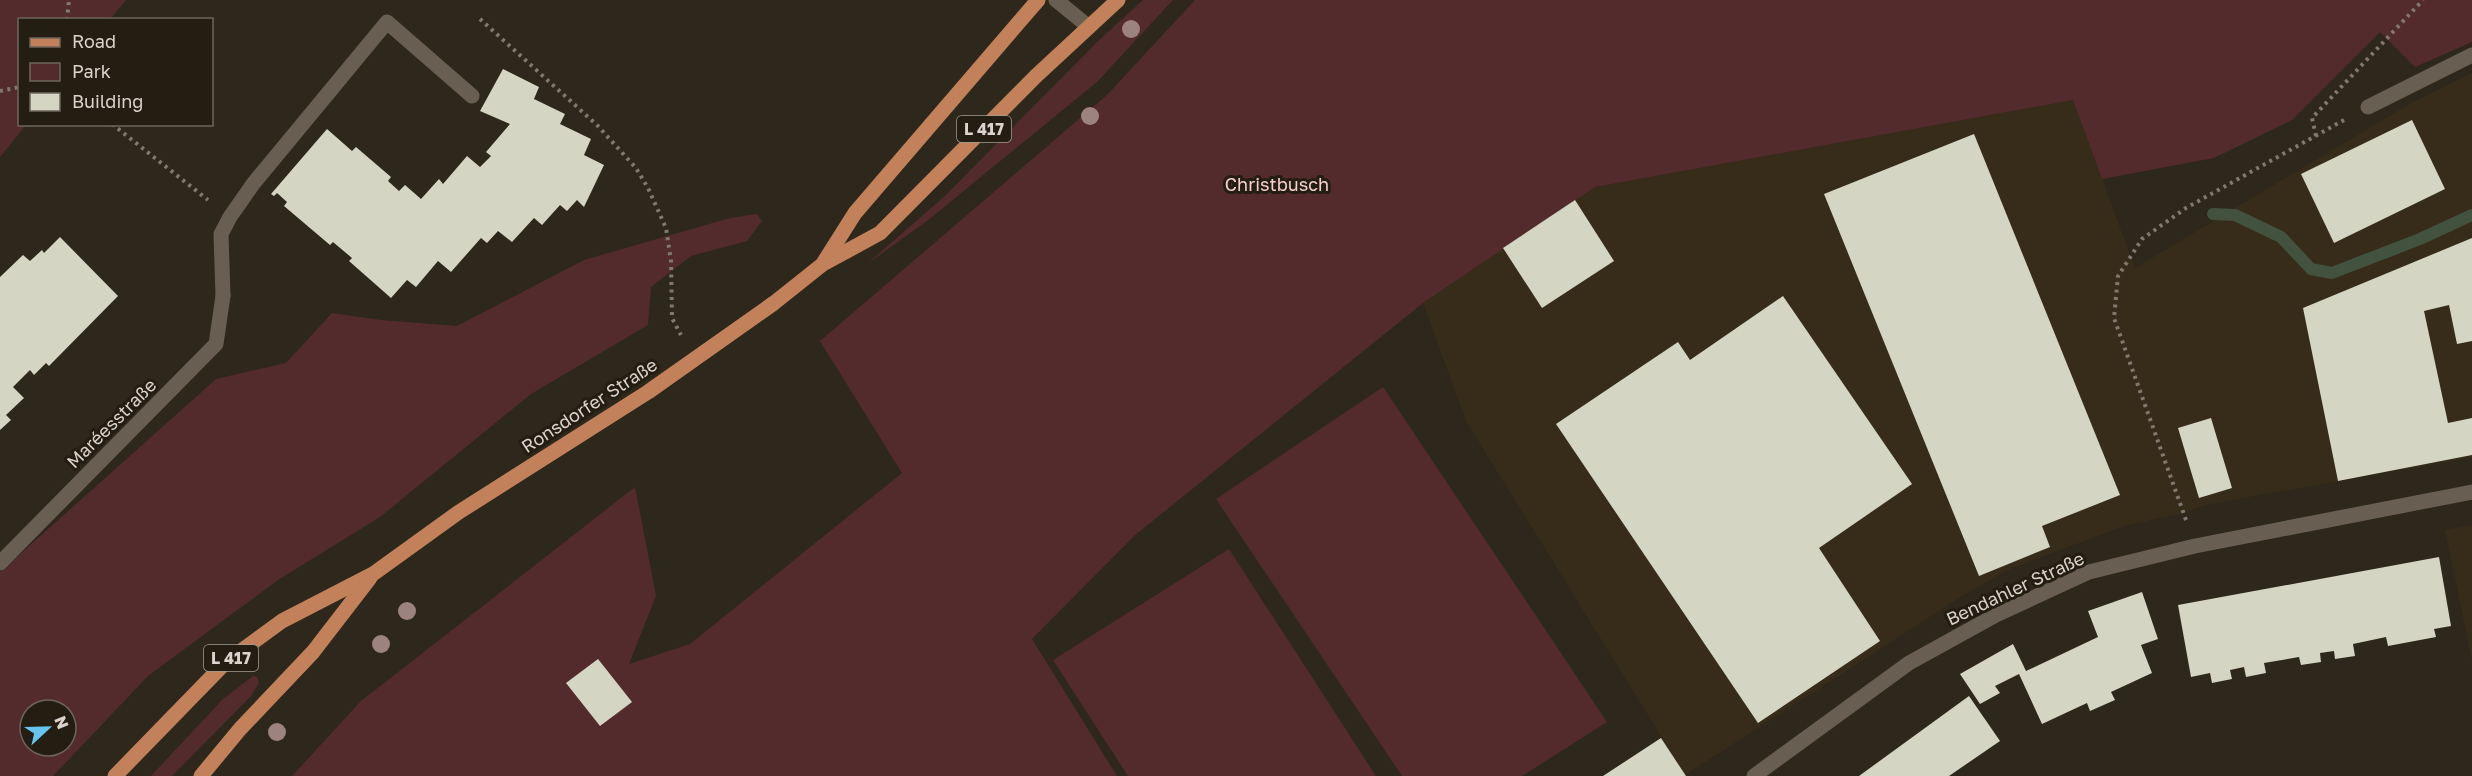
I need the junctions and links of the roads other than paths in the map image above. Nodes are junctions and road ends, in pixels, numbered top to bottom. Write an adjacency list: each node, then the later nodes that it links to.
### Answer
1 (1038, 0): 8 (main road, Ronsdorfer Straße / L 417)
2 (1056, 0): 4 (street)
3 (1118, 0): 4 (main road, Ronsdorfer Straße / L 417)
4 (1089, 27): 8 (main road, Ronsdorfer Straße / L 417)
5 (2472, 55): 7 (street)
6 (472, 96): 10 (street, Maréesstraße)
7 (2368, 107)
8 (823, 264): 11 (main road, Ronsdorfer Straße / L 417)
9 (2472, 492): 14 (street, Bendahler Straße)
10 (0, 563)
11 (373, 574): 12 (main road, Ronsdorfer Straße / L 417); 13 (main road, Ronsdorfer Straße / L 417)
12 (115, 776)
13 (201, 776)
14 (1754, 776)

